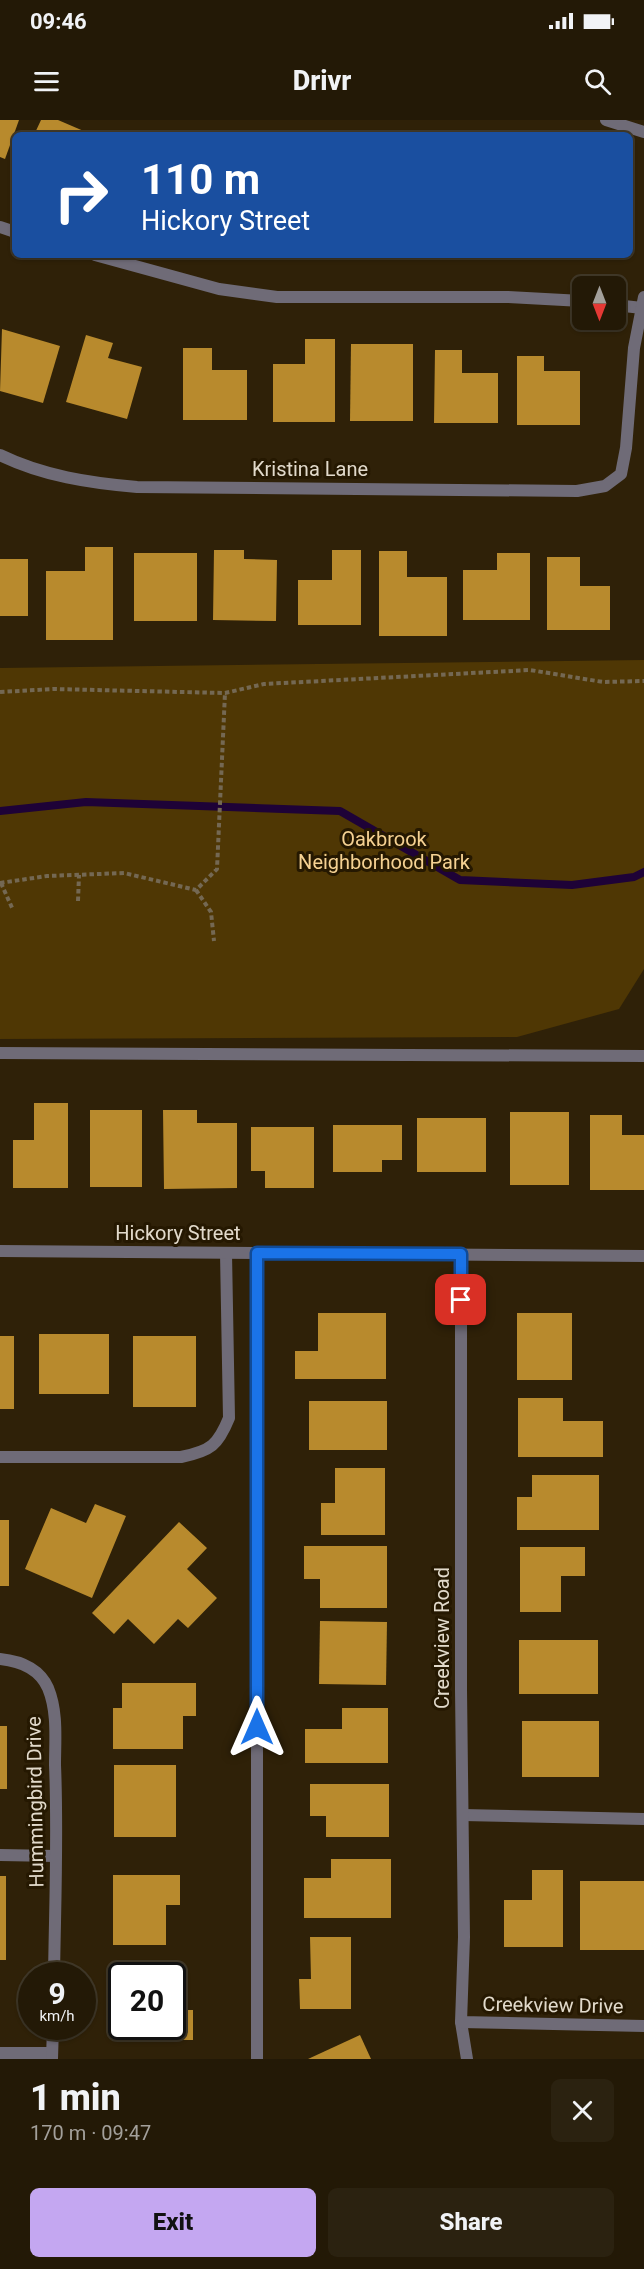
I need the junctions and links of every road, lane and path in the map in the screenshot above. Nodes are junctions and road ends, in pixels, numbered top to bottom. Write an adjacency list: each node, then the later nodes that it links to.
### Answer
1 (606, 120): 2 (street)
2 (644, 132)
3 (106, 258): 4 (street)
4 (572, 300)
5 (643, 303): 6 (street); 7 (street, Kristina Lane)
6 (626, 304)
7 (0, 455)
8 (644, 681): 10 (path)
9 (0, 692): 10 (path)
10 (225, 693): 13 (path)
11 (79, 875): 12 (path); 13 (path); 14 (path)
12 (0, 883): 15 (path)
13 (196, 890): 16 (path)
14 (78, 901)
15 (13, 910)
16 (214, 941)
17 (0, 1053): 18 (street)
18 (644, 1056)
19 (0, 1251): 20 (street, Hickory Street)
20 (226, 1253): 21 (street, Hickory Street); 24 (street)
21 (257, 1253): 22 (street, Hickory Street); 36 (street)
22 (461, 1254): 23 (street, Hickory Street); 26 (street, Creekview Road)
23 (644, 1256)
24 (0, 1457)
25 (0, 1659): 29 (street, Hummingbird Drive)
26 (463, 1815): 27 (street); 31 (street, Creekview Road)
27 (644, 1819)
28 (0, 1855): 29 (street)
29 (56, 1856): 30 (street, Hummingbird Drive)
30 (54, 1962)
31 (461, 2022): 32 (street, Creekview Drive); 37 (street, Creekview Road)
32 (644, 2026)
33 (53, 2040): 35 (street)
34 (0, 2053): 35 (street)
35 (52, 2056)
36 (257, 2059)
37 (467, 2059)

